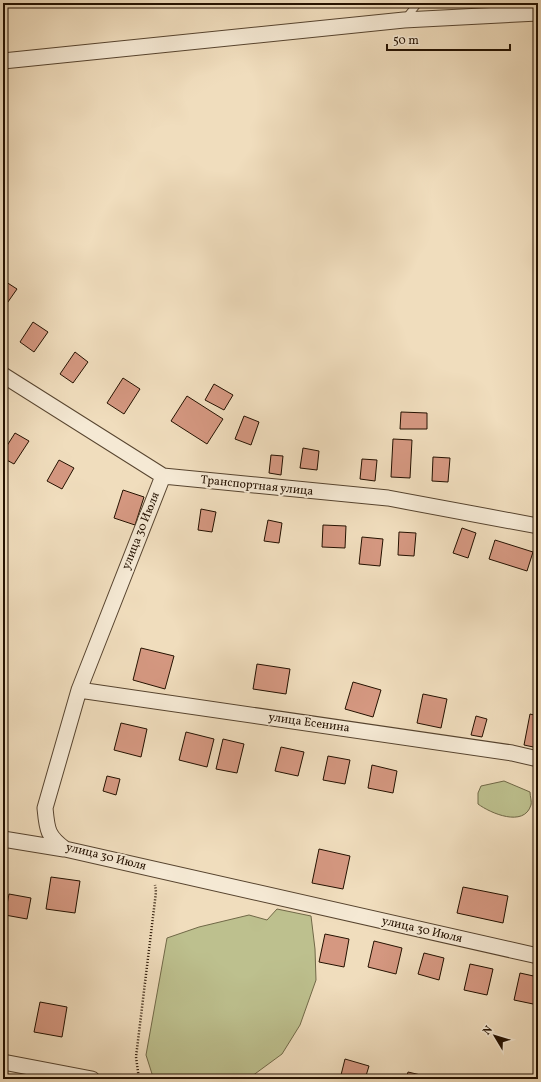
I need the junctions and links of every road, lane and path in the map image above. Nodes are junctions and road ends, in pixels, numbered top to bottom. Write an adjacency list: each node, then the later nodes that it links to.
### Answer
1 (418, 3): 3 (lane)
2 (538, 13): 3 (street)
3 (404, 20): 4 (street)
4 (3, 61)
5 (3, 375): 6 (street, Транспортная улица)
6 (163, 476): 7 (street, Транспортная улица); 8 (street, улица 30 Июля)
7 (538, 526)
8 (79, 690): 9 (street, улица Есенина); 11 (street, улица 30 Июля)
9 (538, 759)
10 (3, 839): 11 (street)
11 (65, 849): 12 (street, улица 30 Июля)
12 (152, 868): 13 (street, улица 30 Июля); 16 (path)
13 (538, 956)
14 (3, 1062): 15 (street)
15 (92, 1079)
16 (139, 1079)

